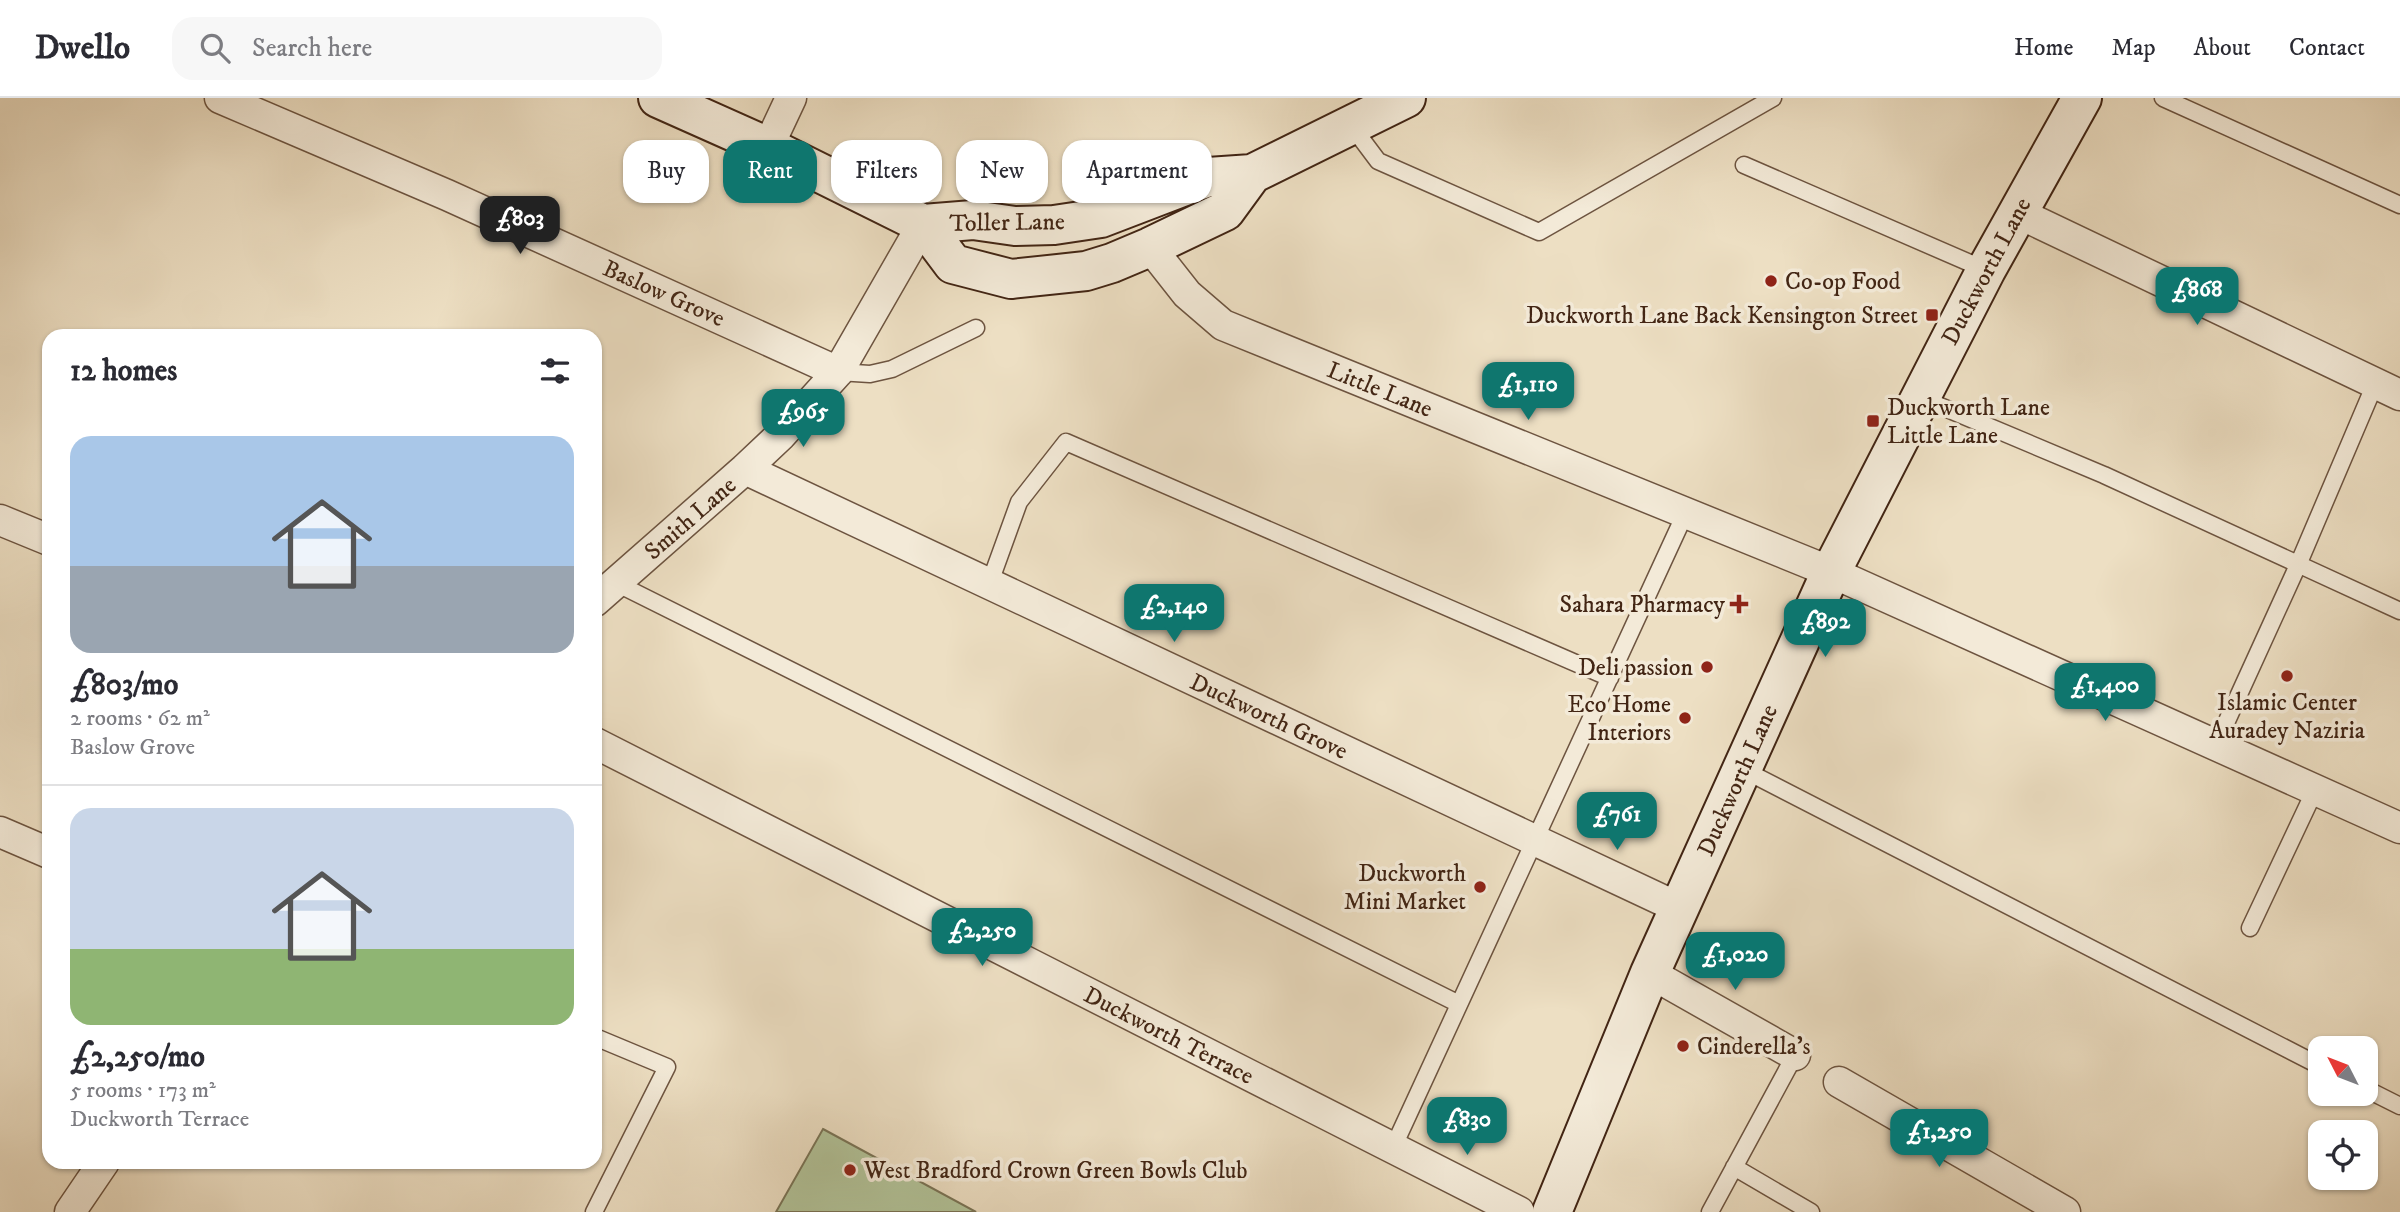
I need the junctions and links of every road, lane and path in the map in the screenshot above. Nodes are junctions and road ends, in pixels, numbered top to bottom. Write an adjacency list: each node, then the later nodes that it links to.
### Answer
1 (220, 98): 23 (street, Baslow Grove)
2 (658, 98): 9 (main road, Toller Lane)
3 (791, 98): 10 (street)
4 (1406, 98): 8 (main road, Toller Lane)
5 (1773, 98): 8 (lane)
6 (2082, 98): 18 (main road, Duckworth Lane)
7 (2163, 98): 17 (lane)
8 (1351, 125): 13 (main road, Toller Lane)
9 (752, 140)
10 (771, 140)
11 (1744, 165): 21 (lane)
12 (817, 172): 19 (main road, Toller Lane)
13 (1252, 174): 14 (main road, Toller Lane); 20 (main road, Toller Lane)
14 (1212, 177)
15 (1144, 203): 19 (main road, Toller Lane)
16 (1167, 203): 20 (main road)
17 (2400, 205)
18 (2016, 212): 21 (main road, Duckworth Lane); 24 (street)
19 (923, 225): 20 (main road, Toller Lane); 23 (street, Smith Lane)
20 (1150, 247): 27 (street, Little Lane)
21 (1986, 270): 25 (main road, Duckworth Lane)
22 (976, 328): 23 (lane)
23 (838, 372): 26 (street, Smith Lane)
24 (2388, 390): 30 (lane)
25 (1919, 397): 30 (lane); 31 (main road, Duckworth Lane)
26 (745, 470): 32 (street, Duckworth Grove); 33 (street, Smith Lane)
27 (1685, 514): 31 (street, Little Lane); 35 (lane)
28 (0, 520): 29 (street)
29 (42, 537)
30 (2298, 565): 34 (lane); 36 (lane)
31 (1831, 572): 36 (street, Little Lane); 38 (main road, Duckworth Lane)
32 (989, 584): 35 (lane); 42 (street, Duckworth Grove)
33 (605, 592): 47 (lane)
34 (2400, 611)
35 (1610, 678): 42 (lane)
36 (2217, 745): 39 (street, Little Lane)
37 (602, 747): 54 (street, Duckworth Terrace)
38 (1742, 769): 44 (main road, Duckworth Lane); 50 (lane)
39 (2315, 790): 40 (street, Little Lane); 45 (lane)
40 (2400, 828)
41 (0, 832): 43 (street)
42 (1534, 841): 44 (street, Duckworth Grove); 47 (lane)
43 (42, 850)
44 (1679, 908): 46 (main road, Duckworth Lane)
45 (2250, 928)
46 (1650, 973): 49 (street); 60 (main road, Duckworth Lane)
47 (1459, 1004): 54 (lane)
48 (602, 1040): 58 (lane)
49 (1795, 1055): 55 (lane)
50 (2308, 1060)
51 (1839, 1082): 63 (street)
52 (2378, 1095): 53 (lane)
53 (2400, 1106)
54 (1393, 1148): 59 (street, Duckworth Terrace)
55 (1734, 1167): 61 (lane); 62 (lane)
56 (99, 1169): 57 (street)
57 (70, 1212)
58 (594, 1212)
59 (1519, 1212)
60 (1552, 1212)
61 (1710, 1212)
62 (1811, 1212)
63 (2065, 1212)

